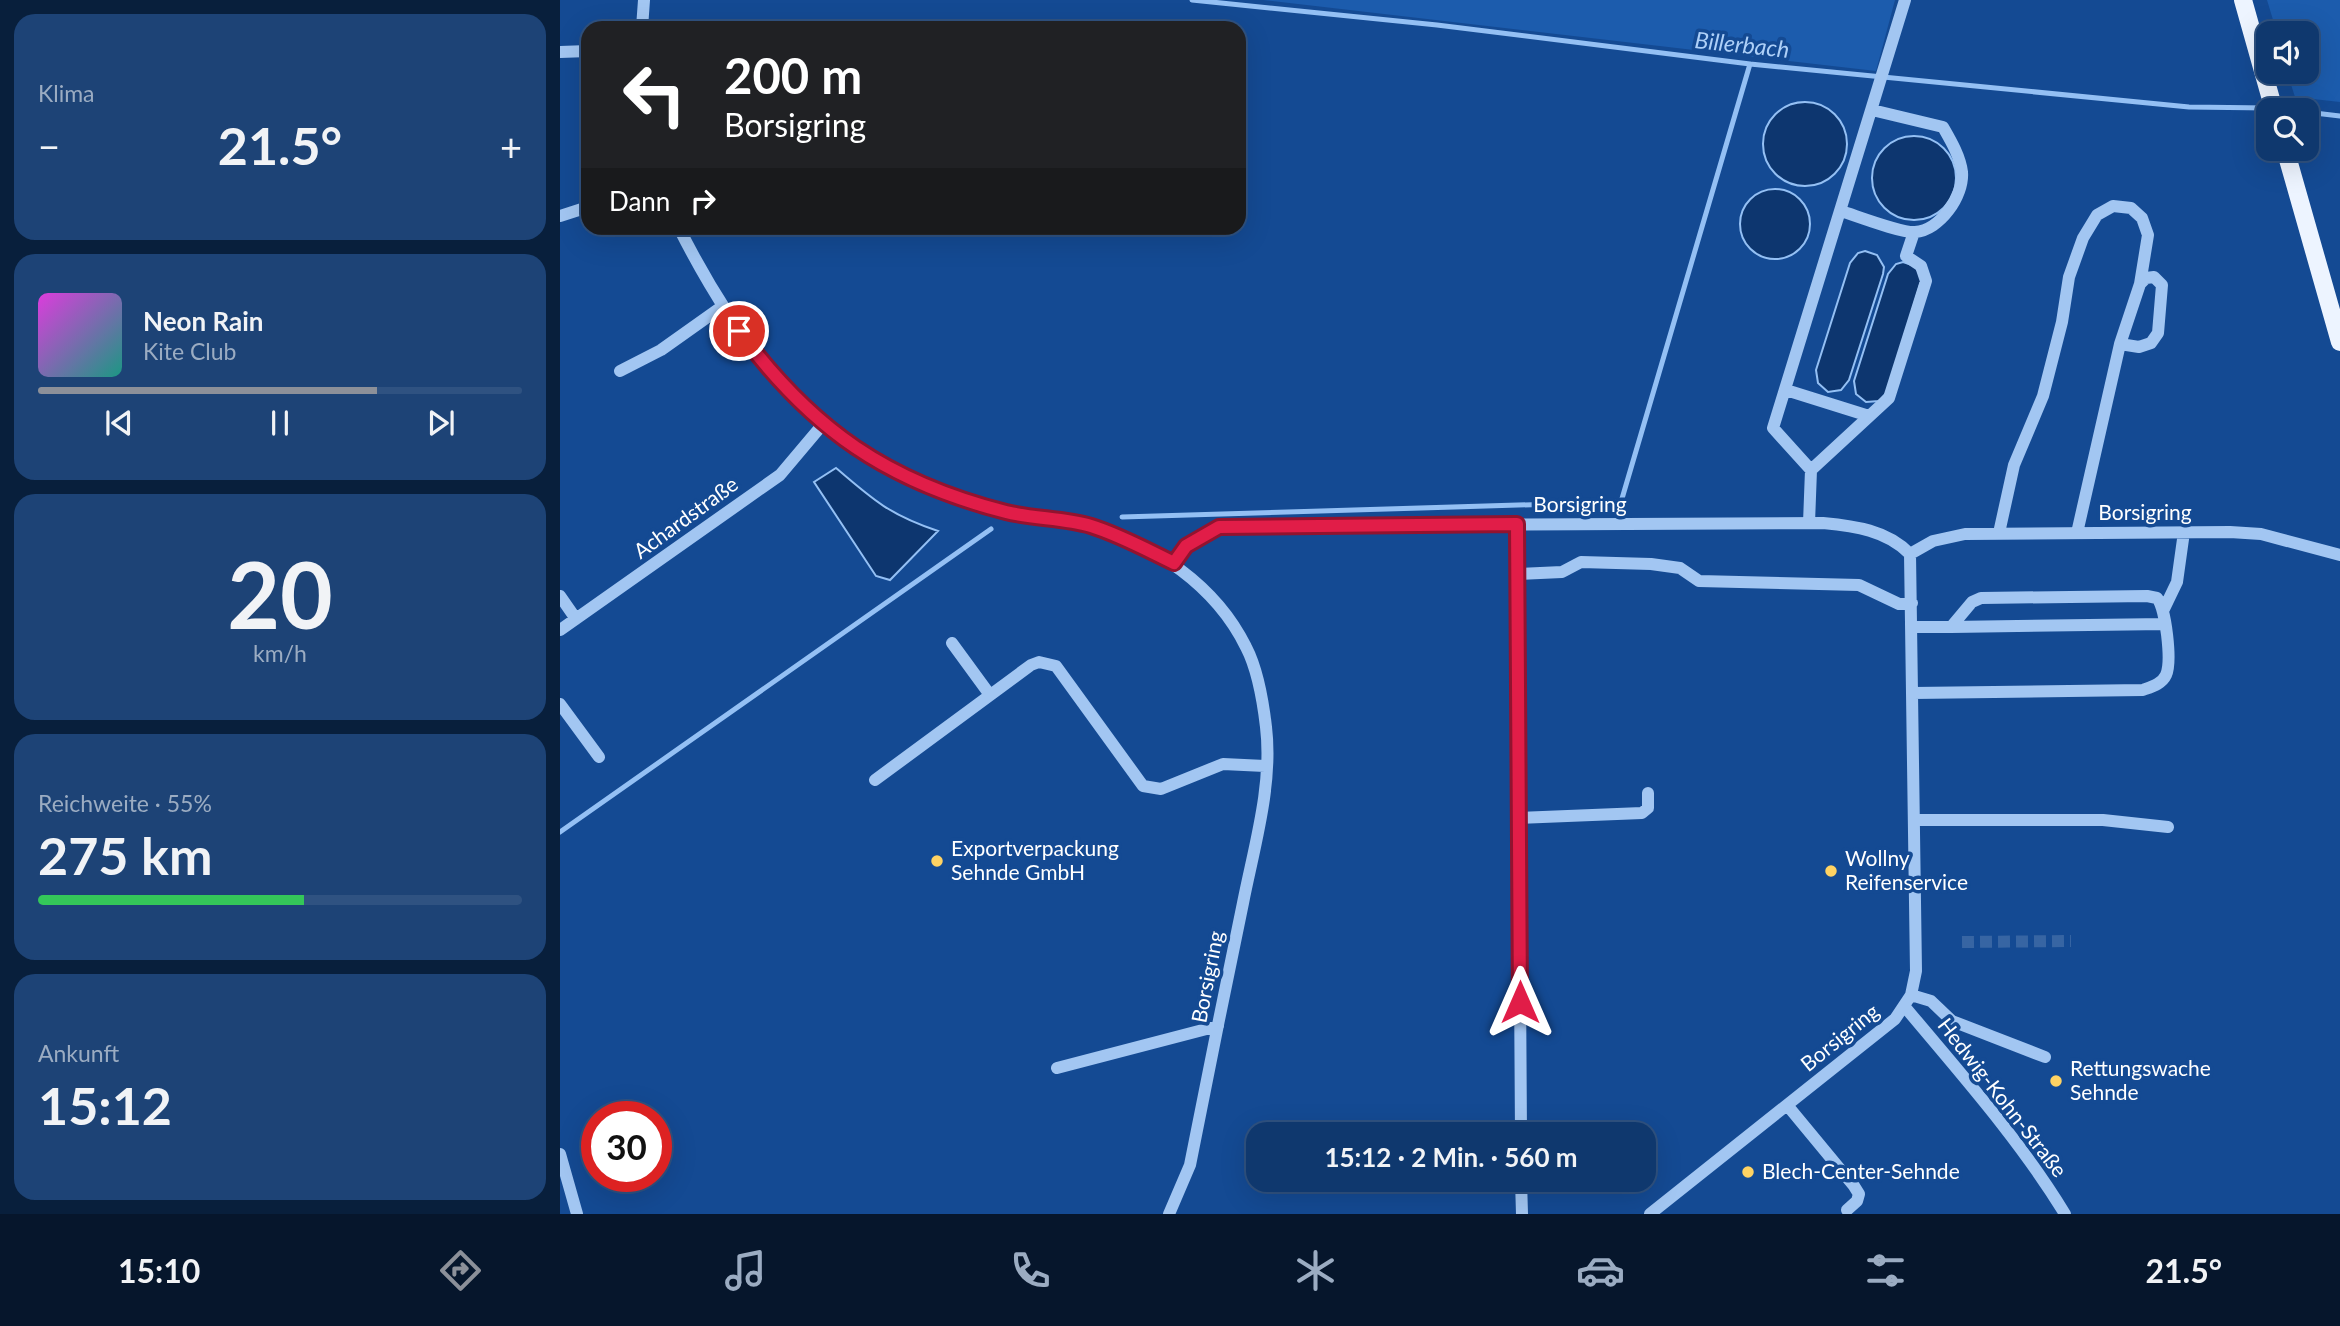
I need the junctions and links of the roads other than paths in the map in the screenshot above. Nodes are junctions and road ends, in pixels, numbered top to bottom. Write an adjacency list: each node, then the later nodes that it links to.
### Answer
1 (644, 0): 4 (street)
2 (1905, 0): 8 (street)
3 (2243, 0): 7 (main road)
4 (642, 21)
5 (581, 51): 6 (street)
6 (560, 52)
7 (2271, 98)
8 (1872, 110): 11 (street); 13 (street)
9 (2288, 161): 17 (main road)
10 (581, 209): 12 (street)
11 (1841, 211): 13 (street); 20 (street)
12 (560, 216)
13 (1914, 232): 21 (street)
14 (683, 235): 16 (street, Borsigring)
15 (2140, 284): 18 (street); 18 (street); 27 (street)
16 (723, 306): 19 (street); 22 (street, Borsigring)
17 (2340, 342)
18 (2120, 344): 28 (street)
19 (620, 371)
20 (1786, 390): 21 (street); 23 (street)
21 (1869, 416): 23 (street)
22 (822, 424): 31 (street, Borsigring); 36 (street, Achardstraße)
23 (1811, 470): 24 (street)
24 (1809, 523): 25 (street, Borsigring); 29 (street, Borsigring)
25 (1517, 524): 31 (street, Borsigring); 32 (street)
26 (2184, 532): 28 (street, Borsigring); 30 (street, Borsigring); 35 (street)
27 (1999, 533): 28 (street, Borsigring); 29 (street, Borsigring)
28 (2077, 533)
29 (1910, 554): 34 (street)
30 (2340, 555)
31 (1174, 563): 46 (street, Borsigring)
32 (1518, 573): 34 (street); 49 (street)
33 (560, 596): 36 (street)
34 (1912, 603): 39 (street)
35 (2164, 609): 37 (street); 38 (street)
36 (576, 619): 40 (street, Achardstraße)
37 (2165, 624): 38 (street); 42 (street)
38 (1951, 627): 39 (street)
39 (1912, 628): 42 (street)
40 (560, 630)
41 (952, 643): 43 (street)
42 (1913, 693): 50 (street)
43 (990, 695): 46 (street); 47 (street)
44 (560, 704): 45 (street)
45 (599, 757)
46 (1265, 766): 53 (street, Borsigring)
47 (875, 780)
48 (1648, 793): 49 (street)
49 (1519, 818): 57 (street)
50 (1914, 820): 51 (street); 52 (street)
51 (2168, 827)
52 (1908, 1001): 54 (street); 56 (street, Borsigring); 65 (street, Hedwig-Kohn-Straße)
53 (1218, 1026): 55 (street); 62 (street, Borsigring)
54 (2045, 1057)
55 (1057, 1068)
56 (1787, 1105): 60 (street); 64 (street, Borsigring)
57 (1521, 1122)
58 (560, 1154): 61 (street)
59 (1521, 1192): 63 (street)
60 (1847, 1210)
61 (577, 1214)
62 (1169, 1214)
63 (1522, 1214)
64 (1650, 1214)
65 (2065, 1214)

